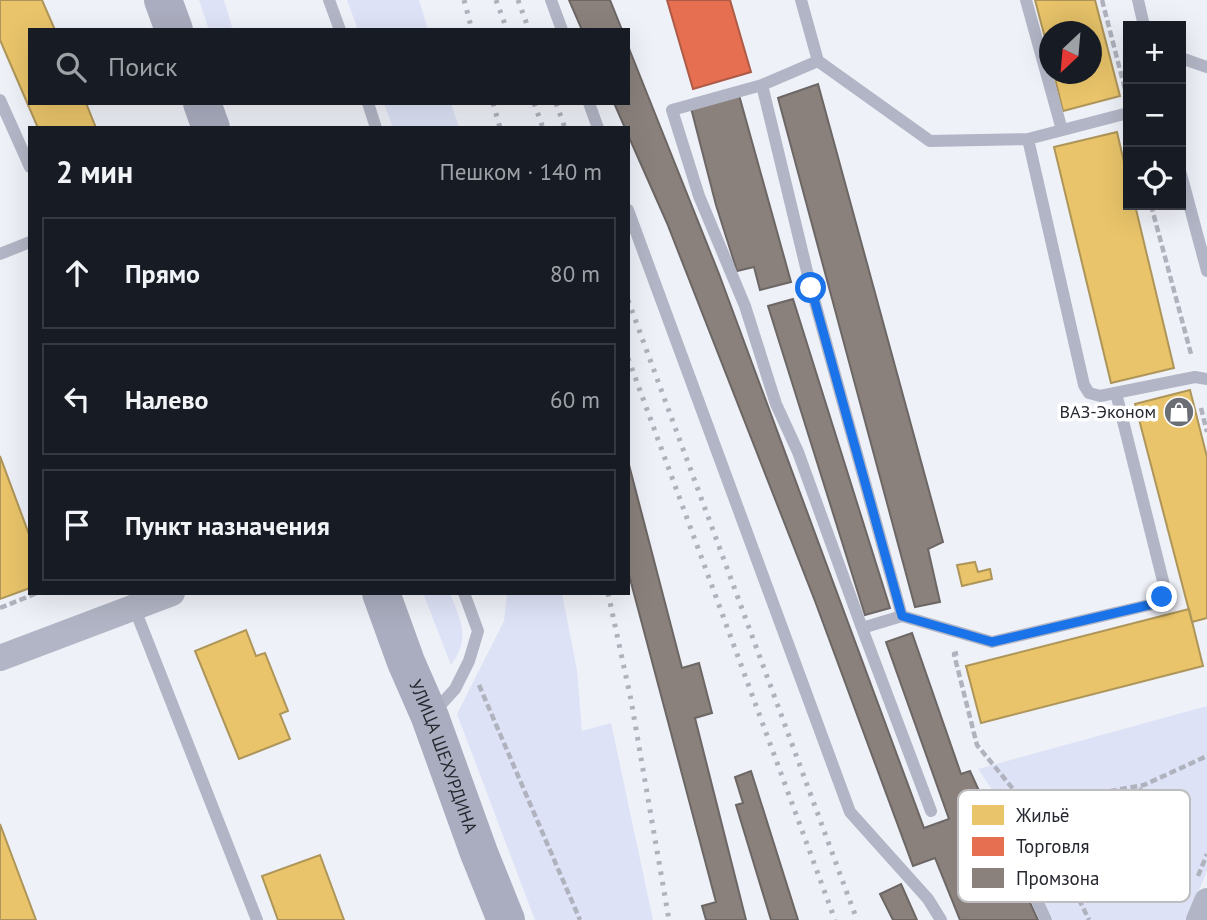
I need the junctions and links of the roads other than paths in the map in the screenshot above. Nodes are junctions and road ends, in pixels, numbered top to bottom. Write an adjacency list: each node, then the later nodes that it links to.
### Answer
1 (163, 0): 8 (main road)
2 (329, 0): 9 (lane)
3 (551, 0): 10 (lane)
4 (801, 0): 12 (lane)
5 (1026, 0): 23 (lane)
6 (1138, 0): 7 (lane)
7 (1143, 21)
8 (173, 28)
9 (339, 28)
10 (561, 28)
11 (1186, 60): 13 (lane)
12 (818, 61): 14 (lane); 24 (lane)
13 (1207, 67)
14 (762, 85): 37 (lane); 38 (lane)
15 (0, 100): 25 (lane)
16 (203, 105): 20 (main road)
17 (369, 105): 21 (lane)
18 (590, 105): 22 (lane)
19 (1123, 114): 23 (lane)
20 (210, 126)
21 (375, 126)
22 (597, 126)
23 (1062, 130): 24 (lane)
24 (1028, 139): 32 (lane)
25 (28, 163)
26 (1186, 193): 30 (lane)
27 (630, 214): 46 (lane)
28 (28, 243): 29 (lane)
29 (0, 254)
30 (1207, 271)
31 (1207, 379): 32 (lane)
32 (1116, 393): 37 (lane)
33 (165, 595): 36 (street)
34 (382, 595): 40 (main road, УЛИЦА ШЕХУРДИНА)
35 (465, 595): 40 (lane)
36 (134, 607): 39 (street); 44 (lane)
37 (902, 616): 38 (lane)
38 (862, 628): 41 (lane)
39 (0, 658)
40 (429, 717): 45 (main road, УЛИЦА ШЕХУРДИНА)
41 (931, 811)
42 (1207, 901): 48 (street)
43 (1038, 902): 47 (lane)
44 (257, 920)
45 (506, 920)
46 (941, 920)
47 (1046, 920)
48 (1199, 920)

